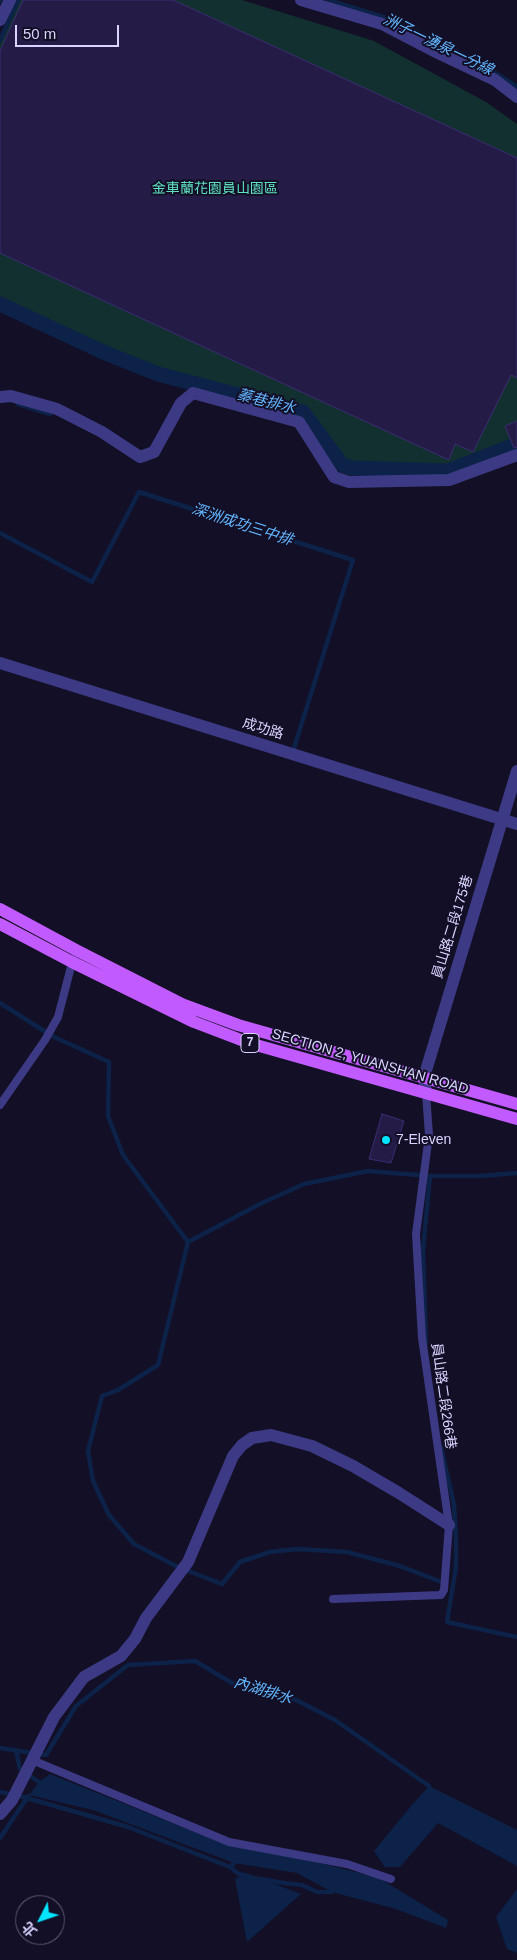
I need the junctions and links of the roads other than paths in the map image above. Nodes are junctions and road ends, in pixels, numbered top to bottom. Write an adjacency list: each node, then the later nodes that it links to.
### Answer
1 (10, 0): 4 (street)
2 (301, 0): 3 (street)
3 (339, 6): 5 (street)
4 (0, 20)
5 (517, 97)
6 (0, 397): 7 (street)
7 (517, 455)
8 (0, 663): 10 (street, 成功路)
9 (517, 771): 10 (street, 員山路二段175巷)
10 (502, 820): 11 (street, 成功路); 15 (street, 員山路二段175巷)
11 (517, 824)
12 (0, 909): 14 (main road, SECTION 2, YUANSHAN ROAD / 7)
13 (0, 924): 14 (main road, SECTION 2, YUANSHAN ROAD / 7)
14 (74, 956): 15 (main road, SECTION 2, YUANSHAN ROAD / 7); 16 (main road, SECTION 2, YUANSHAN ROAD / 7); 18 (lane)
15 (424, 1077): 16 (street, 員山路二段175巷); 17 (main road, SECTION 2, YUANSHAN ROAD / 7)
16 (426, 1093): 19 (main road, SECTION 2, YUANSHAN ROAD / 7); 20 (lane, 員山路二段266巷)
17 (517, 1104)
18 (0, 1105)
19 (517, 1119)
20 (449, 1525): 21 (lane, 員山路二段266巷); 22 (street)
21 (333, 1599)
22 (34, 1756): 23 (street); 24 (lane)
23 (0, 1814)
24 (391, 1879)

